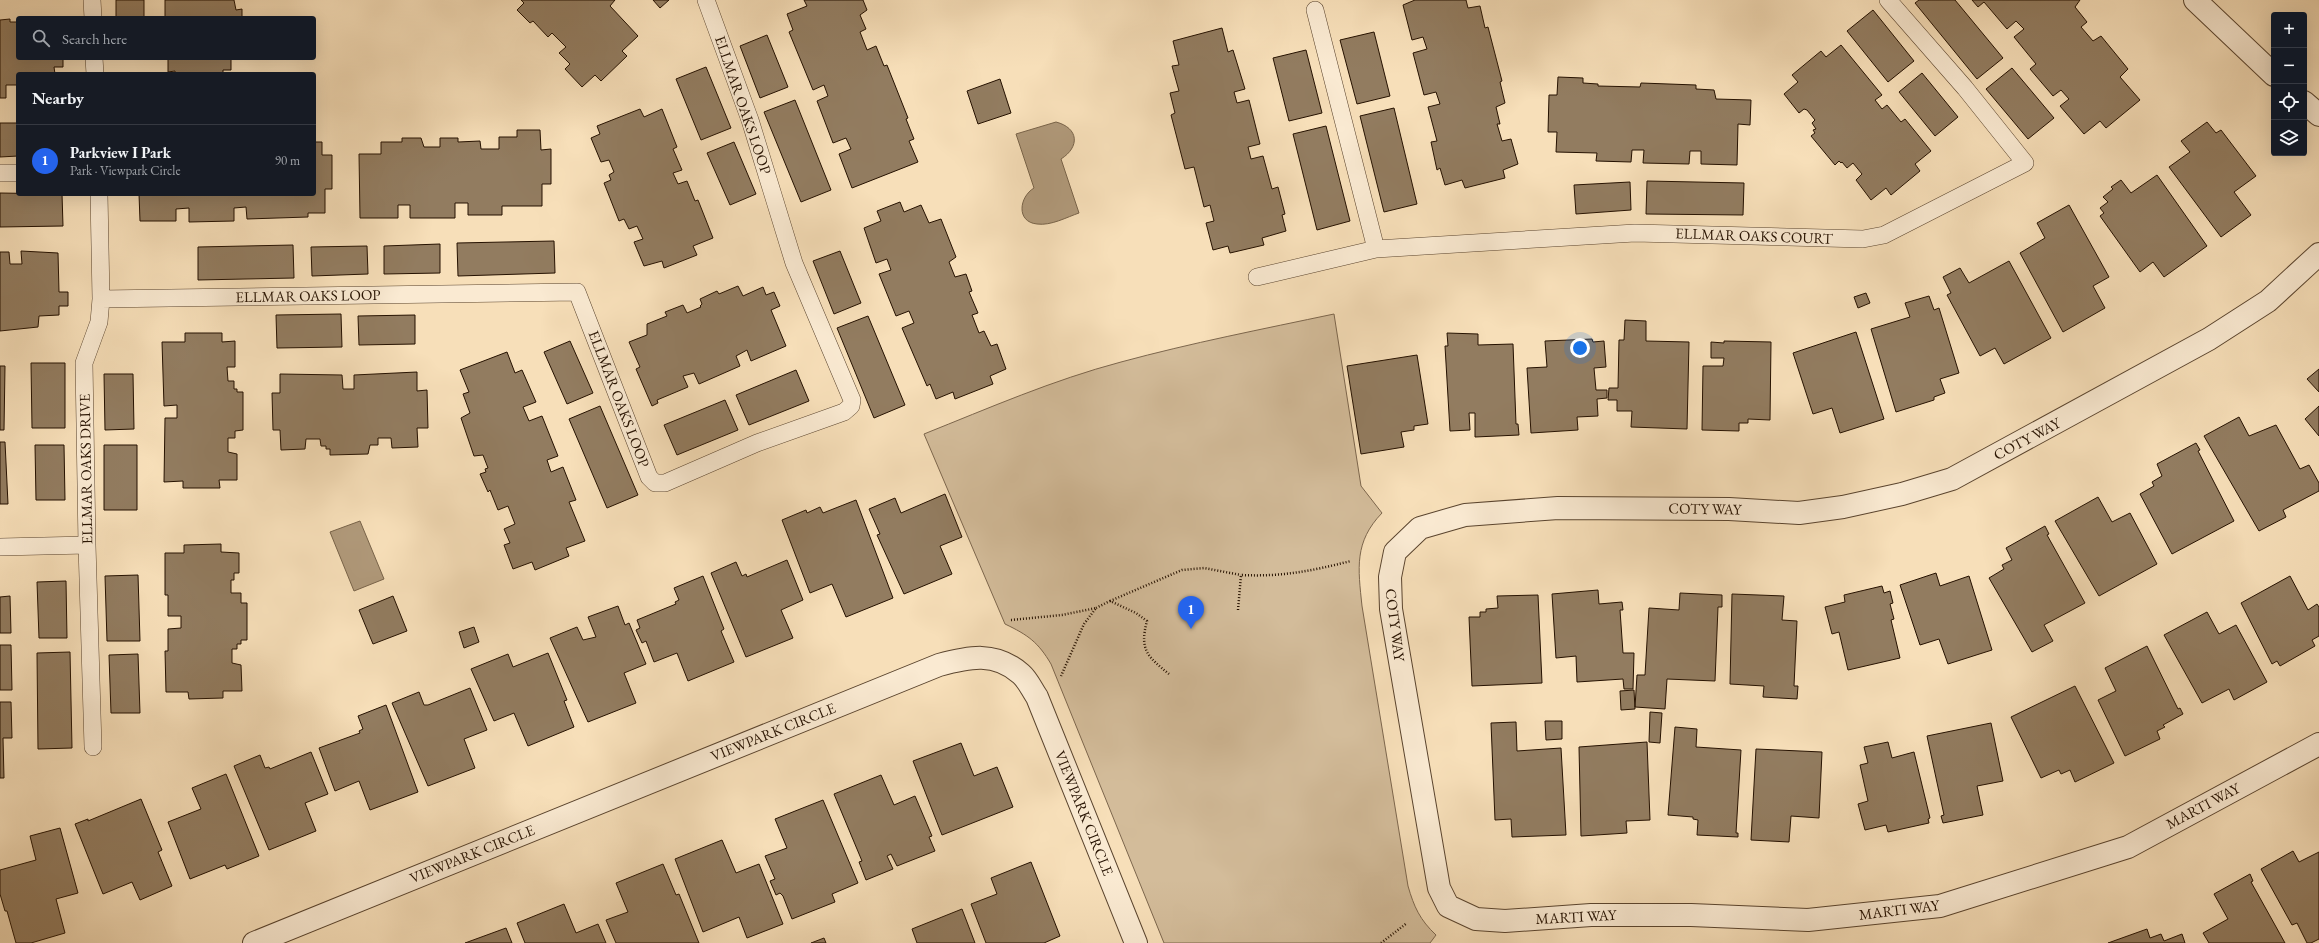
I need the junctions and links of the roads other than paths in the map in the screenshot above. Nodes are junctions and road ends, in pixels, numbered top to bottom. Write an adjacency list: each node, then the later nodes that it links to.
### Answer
1 (92, 0): 6 (lane)
2 (706, 0): 18 (lane, ELLMAR OAKS LOOP)
3 (1888, 0): 15 (lane, ELLMAR OAKS COURT)
4 (2195, 0): 9 (street)
5 (1315, 10): 15 (lane)
6 (93, 16)
7 (94, 60): 8 (lane)
8 (95, 72)
9 (2271, 72)
10 (2307, 105): 11 (street)
11 (2319, 115)
12 (0, 173): 13 (lane)
13 (16, 173)
14 (99, 196): 18 (lane, ELLMAR OAKS DRIVE)
15 (1376, 250): 17 (lane, ELLMAR OAKS COURT)
16 (2319, 254): 23 (street, COTY WAY)
17 (1257, 277)
18 (101, 299): 19 (lane, ELLMAR OAKS DRIVE)
19 (87, 545): 20 (lane); 22 (lane, ELLMAR OAKS DRIVE)
20 (0, 547)
21 (2319, 744): 23 (street, MARTI WAY)
22 (93, 747)
23 (1448, 906)
24 (254, 943): 25 (street, VIEWPARK CIRCLE)
25 (1136, 943)

